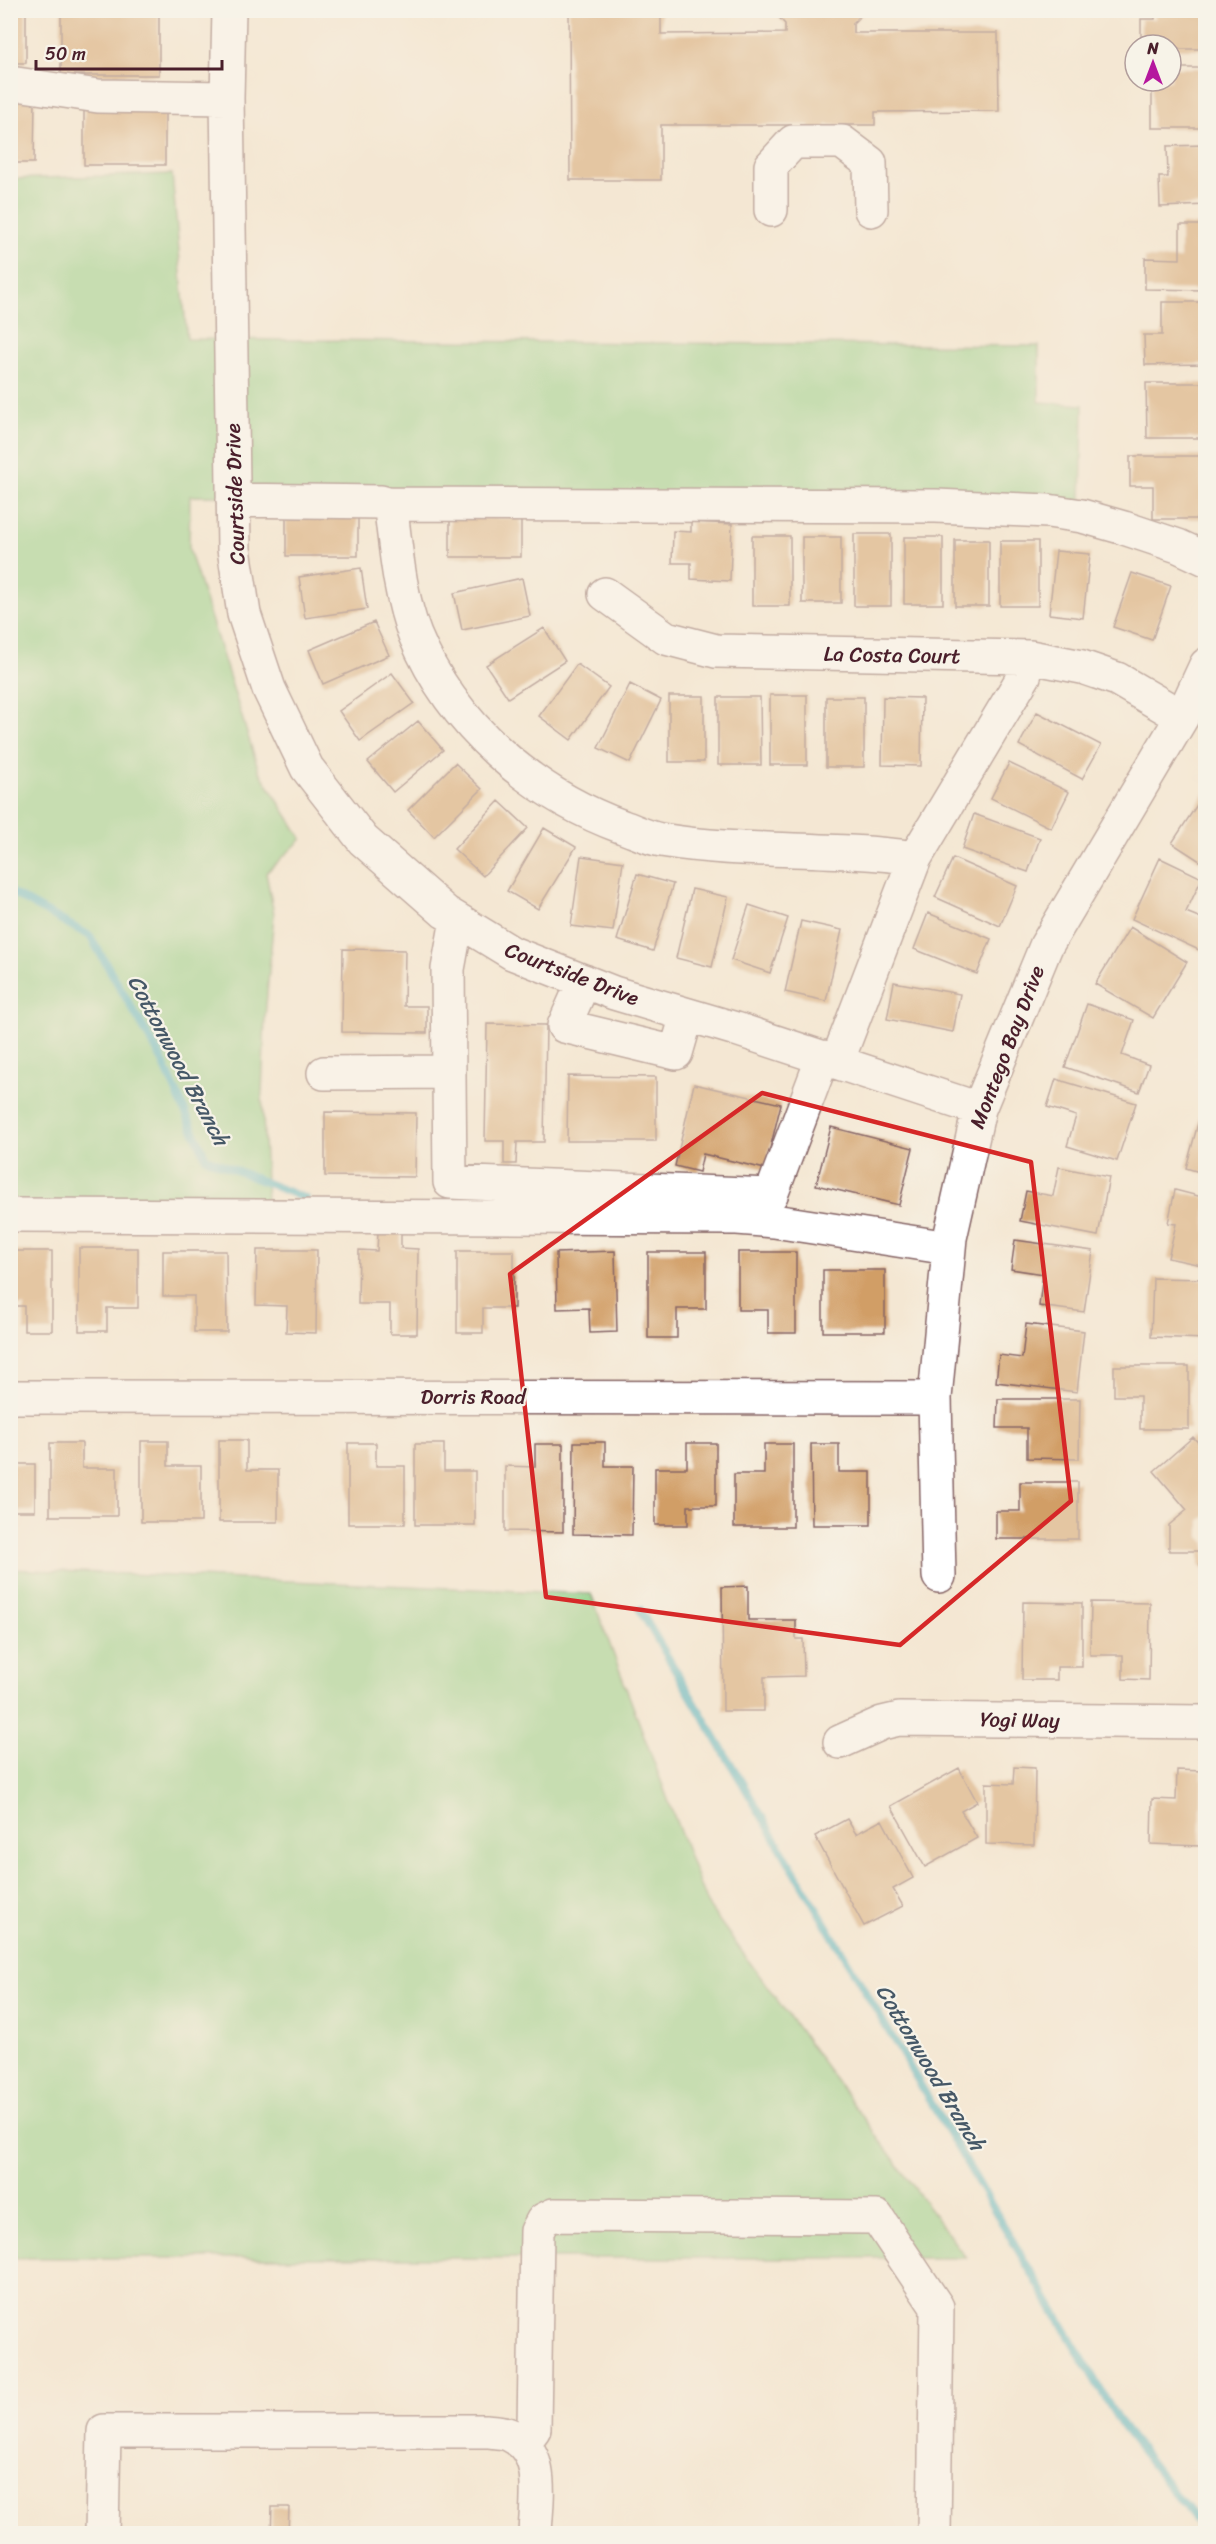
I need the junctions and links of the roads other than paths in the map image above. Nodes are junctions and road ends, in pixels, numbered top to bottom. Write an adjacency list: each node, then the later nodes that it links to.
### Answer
1 (229, 10): 3 (street, Courtside Drive)
2 (10, 83): 3 (street)
3 (227, 98): 6 (street, Courtside Drive)
4 (771, 210): 5 (street)
5 (871, 210)
6 (233, 500): 7 (street); 14 (street, Courtside Drive)
7 (387, 504): 8 (street); 13 (street)
8 (1206, 559)
9 (605, 594): 10 (street, La Costa Court)
10 (1029, 657): 12 (street, La Costa Court); 13 (street)
11 (1206, 665): 12 (street, Montego Bay Drive)
12 (1182, 717): 20 (street, Montego Bay Drive)
13 (915, 858): 17 (street)
14 (457, 920): 15 (street, Courtside Drive); 18 (street)
15 (584, 981): 16 (street, Courtside Drive); 16 (street)
16 (687, 1015): 17 (street, Courtside Drive)
17 (830, 1060): 18 (street); 20 (street, Courtside Drive)
18 (449, 1072): 19 (street)
19 (324, 1073)
20 (979, 1109): 22 (street, Montego Bay Drive)
21 (10, 1215): 22 (street)
22 (949, 1248): 24 (street, Montego Bay Drive)
23 (10, 1397): 24 (street, Dorris Road)
24 (935, 1398): 25 (street, Montego Bay Drive)
25 (939, 1576)
26 (1206, 1722): 27 (street, Yogi Way)
27 (840, 1742)
28 (523, 2444): 29 (street); 30 (street); 31 (street)
29 (102, 2534)
30 (535, 2534)
31 (934, 2534)

